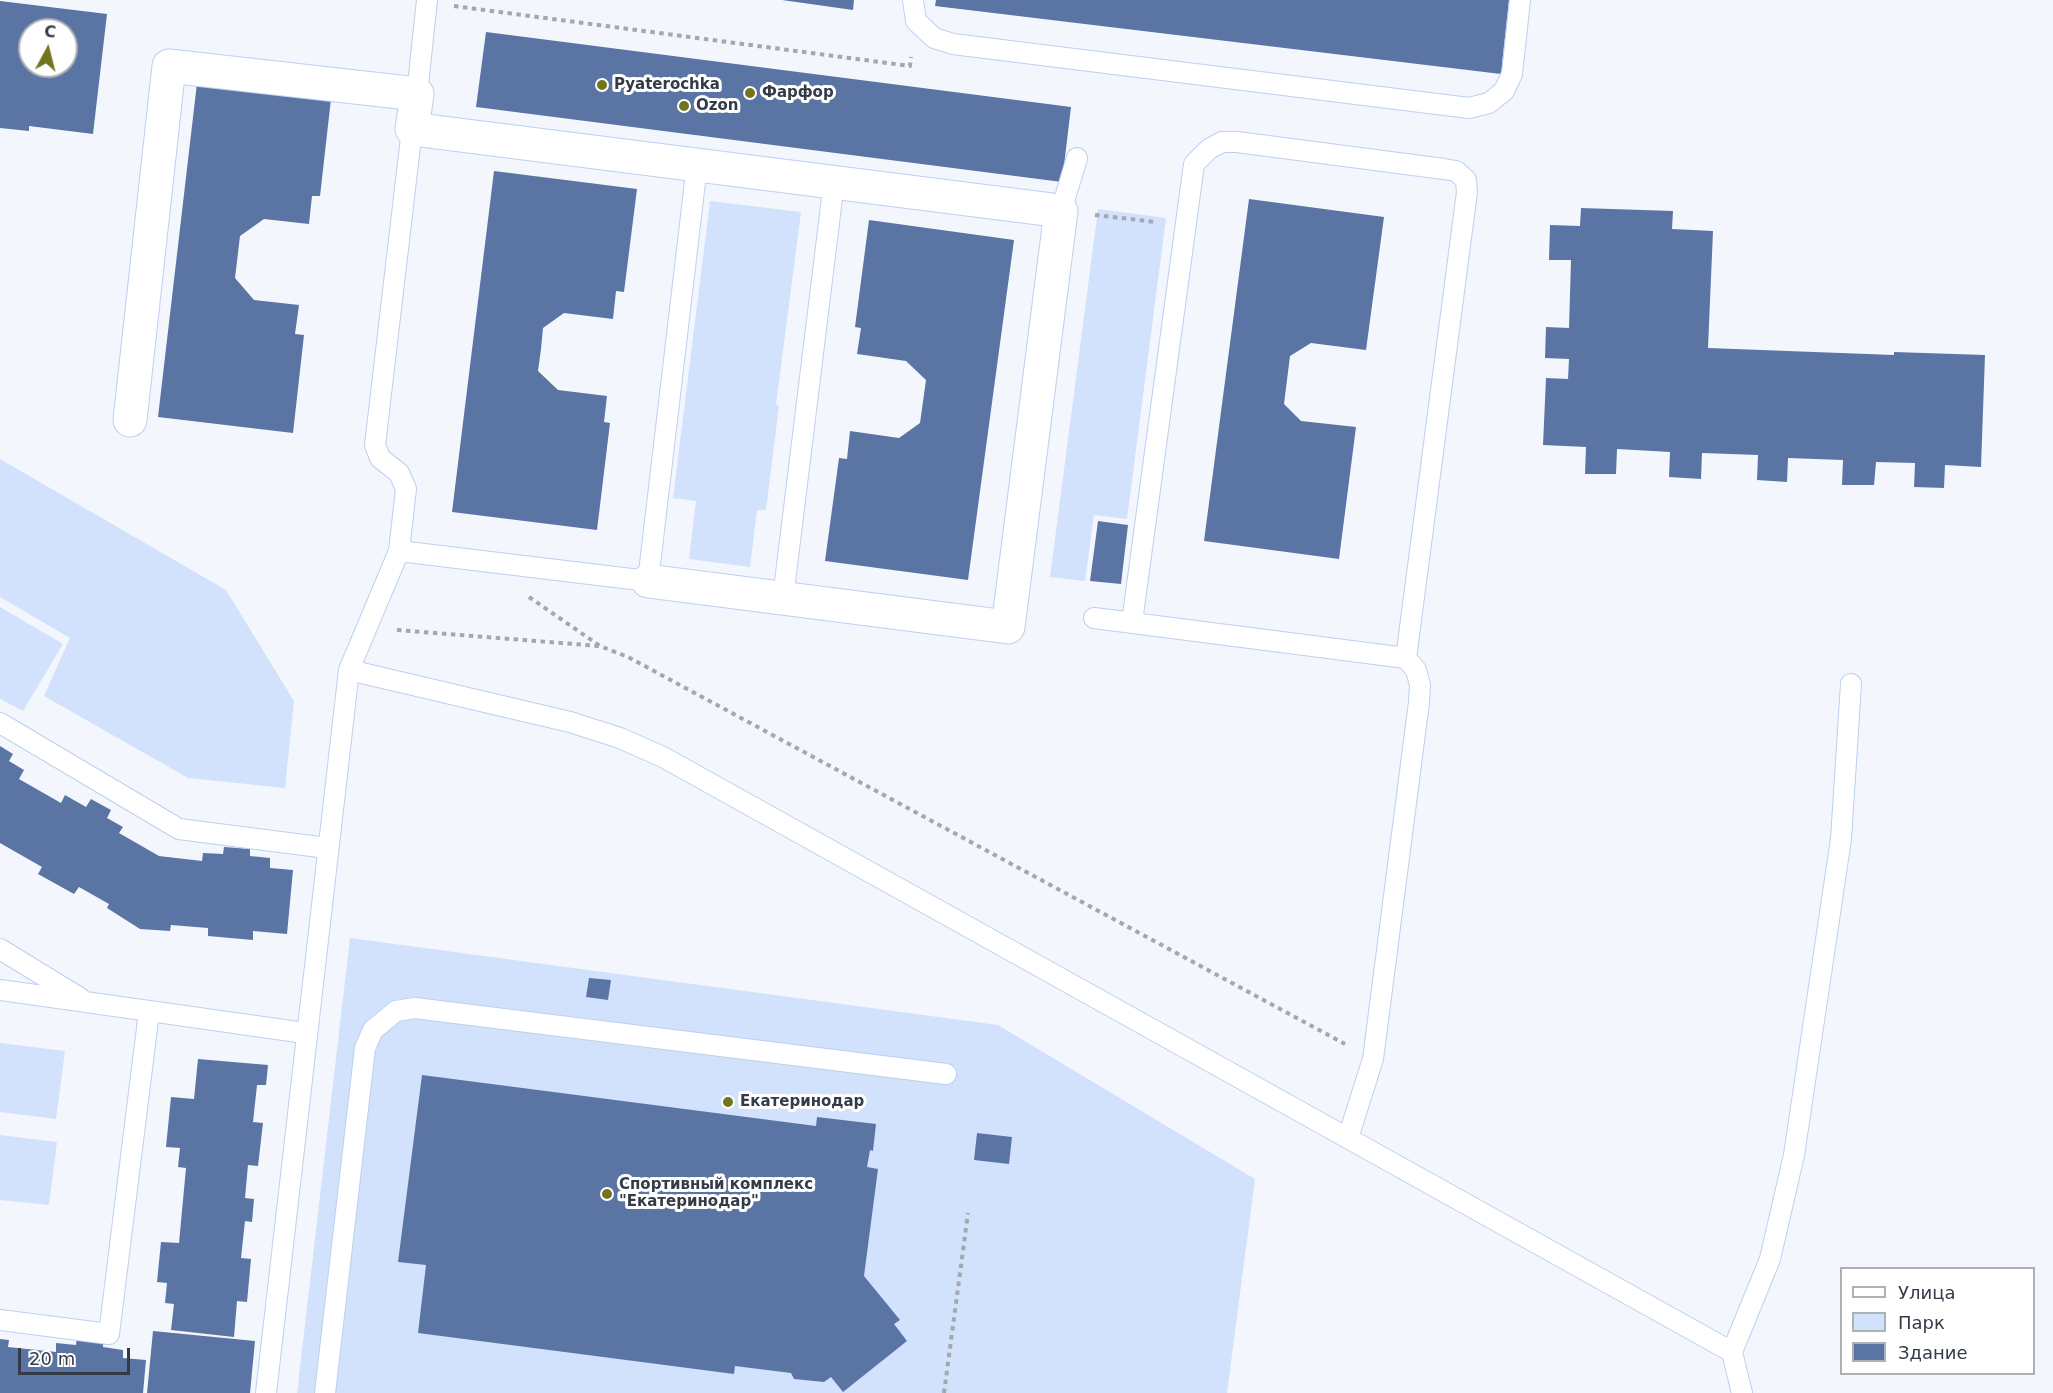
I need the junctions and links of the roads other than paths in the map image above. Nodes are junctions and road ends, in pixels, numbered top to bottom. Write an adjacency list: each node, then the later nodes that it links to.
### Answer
1 (914, 0): 2 (lane)
2 (1520, 0)
3 (427, 1): 4 (lane)
4 (417, 94): 5 (street); 10 (street)
5 (412, 129): 7 (street); 11 (lane)
6 (1077, 158): 9 (lane)
7 (697, 165): 8 (street); 12 (lane)
8 (834, 183): 9 (street); 13 (lane)
9 (1061, 211): 13 (street)
10 (130, 420)
11 (399, 550): 12 (lane); 17 (lane)
12 (648, 581): 13 (street)
13 (783, 598)
14 (1094, 618): 15 (lane)
15 (1132, 622): 16 (lane); 16 (lane)
16 (1406, 658): 27 (lane)
17 (349, 670): 20 (lane); 27 (lane)
18 (1851, 684): 29 (lane)
19 (0, 723): 20 (lane)
20 (327, 848): 25 (lane)
21 (0, 949): 23 (lane)
22 (0, 990): 23 (lane)
23 (87, 1002): 24 (lane)
24 (149, 1012): 25 (lane); 28 (lane)
25 (305, 1033): 30 (lane)
26 (946, 1074): 31 (lane)
27 (1348, 1138): 29 (lane)
28 (0, 1320)
29 (1732, 1352): 32 (lane)
30 (266, 1393)
31 (325, 1393)
32 (1742, 1393)

